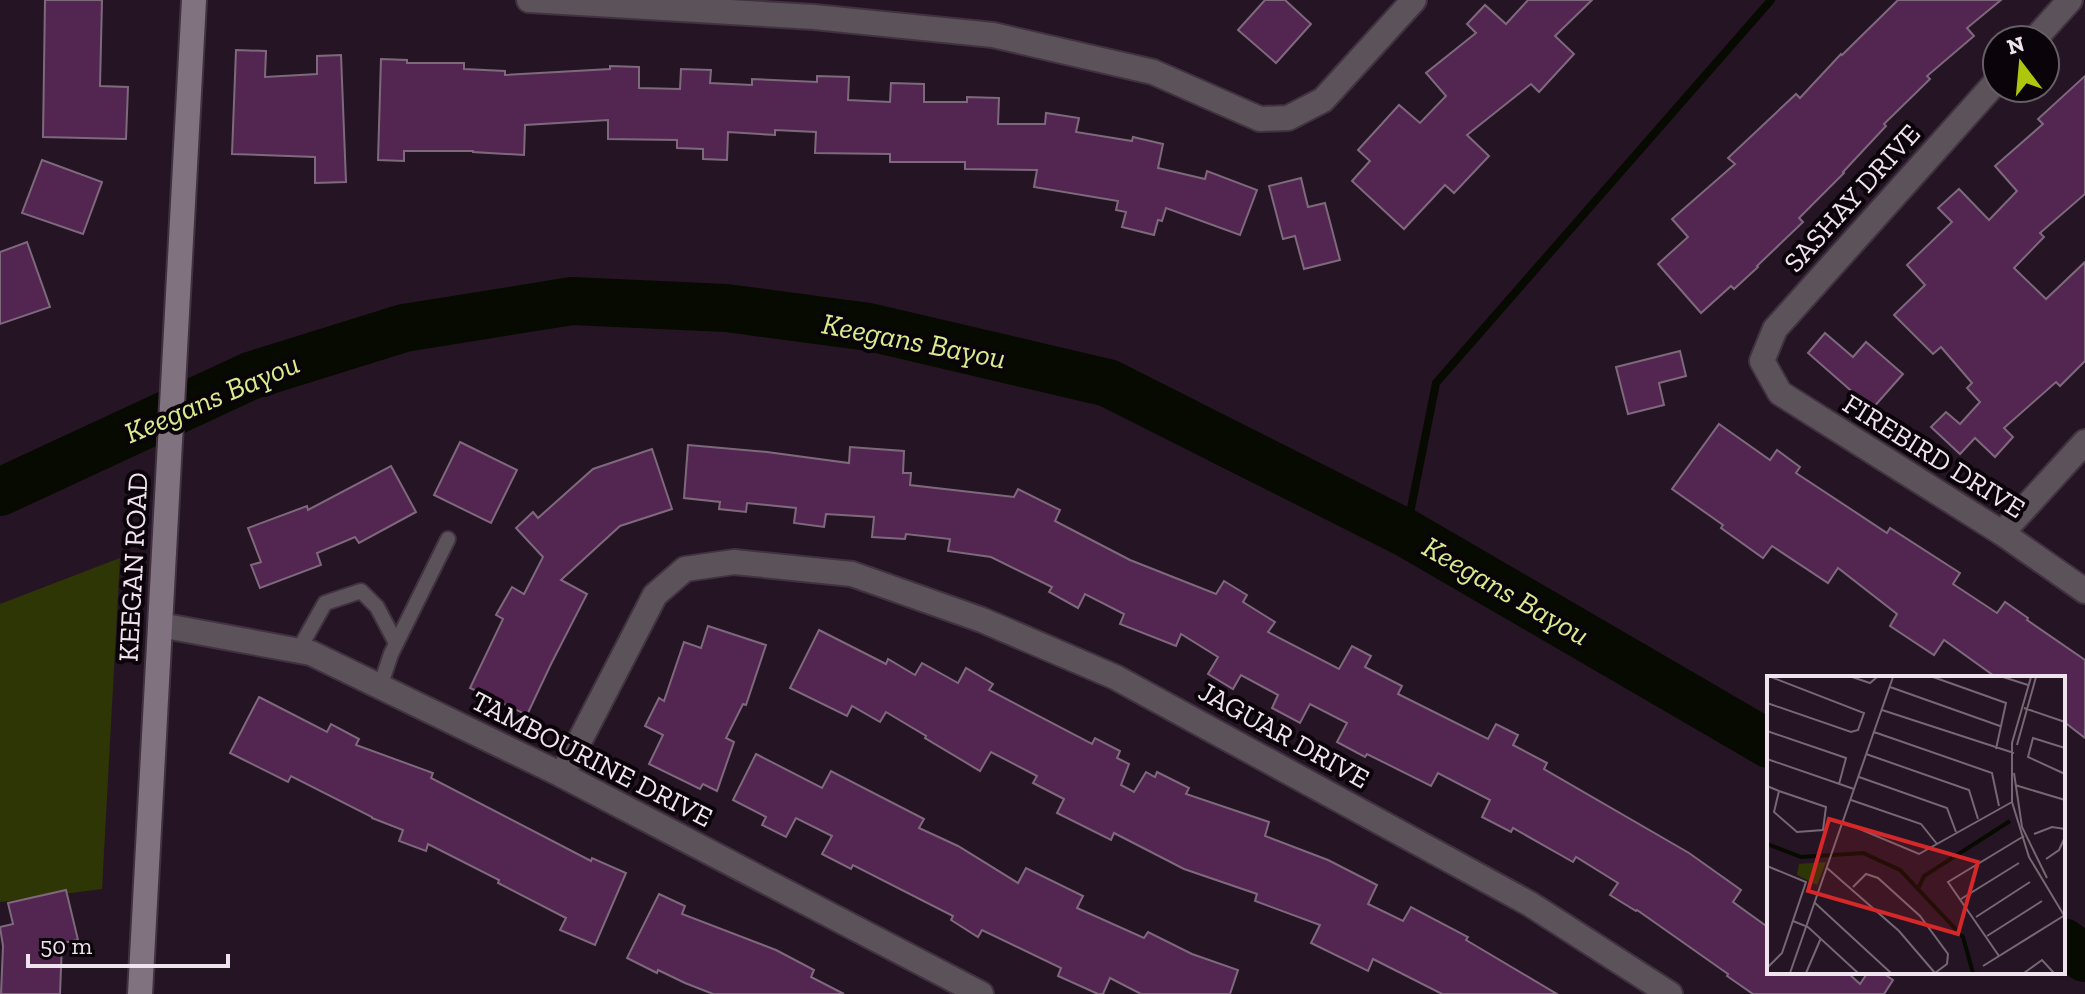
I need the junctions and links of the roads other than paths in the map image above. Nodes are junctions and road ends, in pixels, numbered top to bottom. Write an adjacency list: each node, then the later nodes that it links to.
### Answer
1 (194, 0): 12 (street, KEEGAN ROAD)
2 (529, 0): 3 (street)
3 (1414, 0)
4 (2070, 0): 5 (street)
5 (2048, 24)
6 (1981, 99): 7 (street, SASHAY DRIVE)
7 (1762, 361): 9 (street, FIREBIRD DRIVE)
8 (2085, 442): 9 (street)
9 (2002, 533): 11 (street, FIREBIRD DRIVE)
10 (448, 539): 13 (lane)
11 (2085, 591)
12 (160, 625): 14 (street, TAMBOURINE DRIVE); 17 (street, KEEGAN ROAD)
13 (396, 643): 14 (lane); 15 (lane)
14 (298, 651): 15 (street, TAMBOURINE DRIVE)
15 (380, 687): 16 (street, TAMBOURINE DRIVE)
16 (562, 775): 18 (street, TAMBOURINE DRIVE); 19 (street, JAGUAR DRIVE)
17 (140, 994)
18 (981, 994)
19 (1670, 994)

